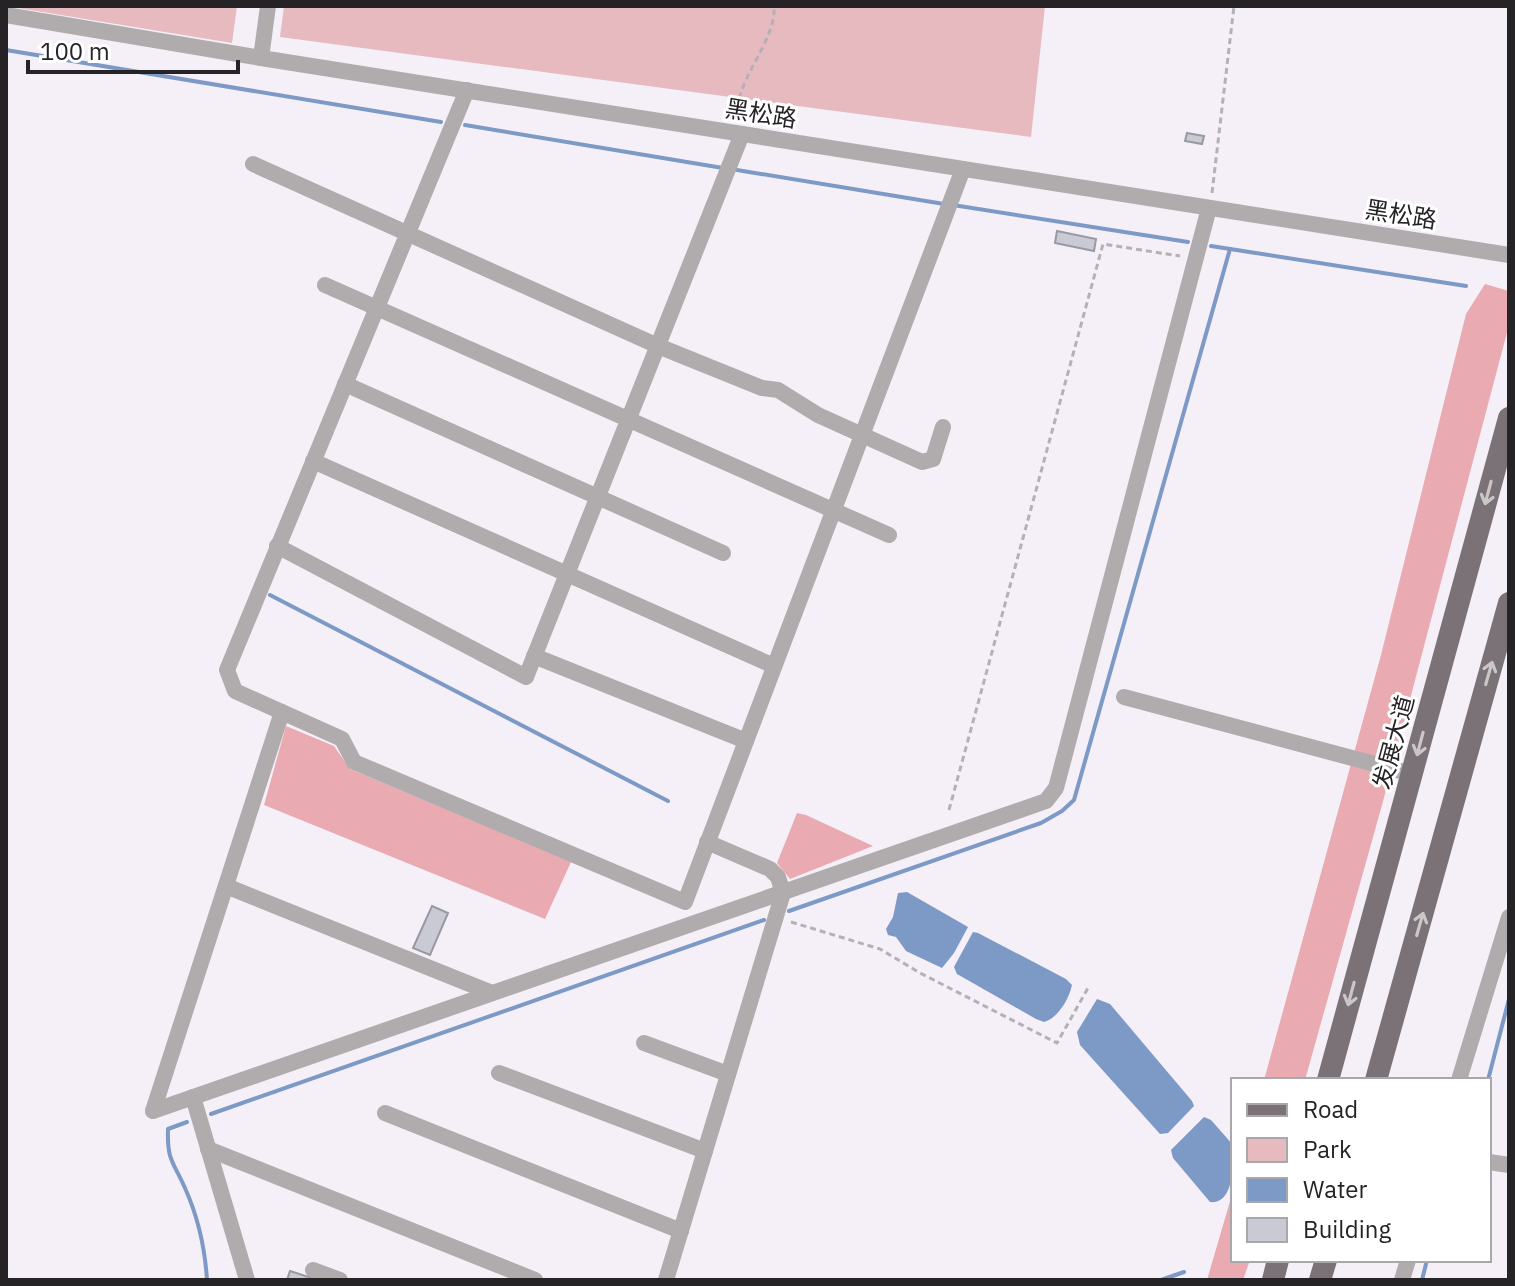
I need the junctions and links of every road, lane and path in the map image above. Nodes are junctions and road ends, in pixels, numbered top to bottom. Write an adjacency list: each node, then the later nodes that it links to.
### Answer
1 (268, 6): 5 (street)
2 (774, 6): 7 (path)
3 (1234, 6): 10 (path)
4 (6, 15): 5 (street, 黑松路)
5 (261, 58): 6 (street, 黑松路)
6 (467, 90): 7 (street, 黑松路); 11 (street)
7 (742, 134): 9 (street, 黑松路); 16 (street)
8 (253, 164): 11 (street)
9 (963, 169): 10 (street, 黑松路); 21 (street)
10 (1209, 208): 12 (street, 黑松路); 13 (street)
11 (407, 234): 15 (street); 16 (street)
12 (1509, 255)
13 (1196, 259): 36 (path); 39 (street)
14 (325, 285): 15 (street)
15 (376, 308): 17 (street); 19 (street)
16 (658, 346): 19 (street); 21 (street)
17 (345, 384): 22 (street); 23 (street)
18 (1509, 418): 35 (main road, 发展大道, one-way to 35)
19 (628, 420): 23 (street); 24 (street)
20 (943, 427): 21 (street)
21 (862, 435): 24 (street)
22 (313, 461): 26 (street); 28 (street)
23 (598, 497): 27 (street); 28 (street)
24 (833, 511): 25 (street); 31 (street)
25 (889, 535)
26 (277, 546): 30 (street); 33 (street)
27 (723, 553)
28 (567, 574): 30 (street); 31 (street)
29 (1509, 603): 48 (main road, one-way to 29)
30 (534, 656): 34 (street)
31 (774, 666): 34 (street)
32 (1124, 697): 35 (street)
33 (282, 712): 37 (street); 38 (street)
34 (746, 741): 37 (street)
35 (1412, 774): 47 (main road, 发展大道, one-way to 47)
36 (949, 810)
37 (707, 842): 39 (street)
38 (226, 886): 43 (street); 50 (street)
39 (783, 893): 40 (street); 43 (street)
40 (776, 917): 42 (path); 46 (street)
41 (1509, 917): 49 (street)
42 (1088, 988)
43 (492, 993): 50 (street)
44 (644, 1043): 46 (street)
45 (499, 1073): 53 (street)
46 (728, 1074): 53 (street)
47 (1329, 1078)
48 (1377, 1078)
49 (1460, 1078)
50 (193, 1097): 52 (street)
51 (385, 1113): 54 (street)
52 (208, 1149): 56 (street); 58 (street)
53 (705, 1151): 54 (street)
54 (681, 1231): 59 (street)
55 (313, 1270): 57 (street)
56 (247, 1280)
57 (340, 1280)
58 (535, 1280)
59 (666, 1280)

